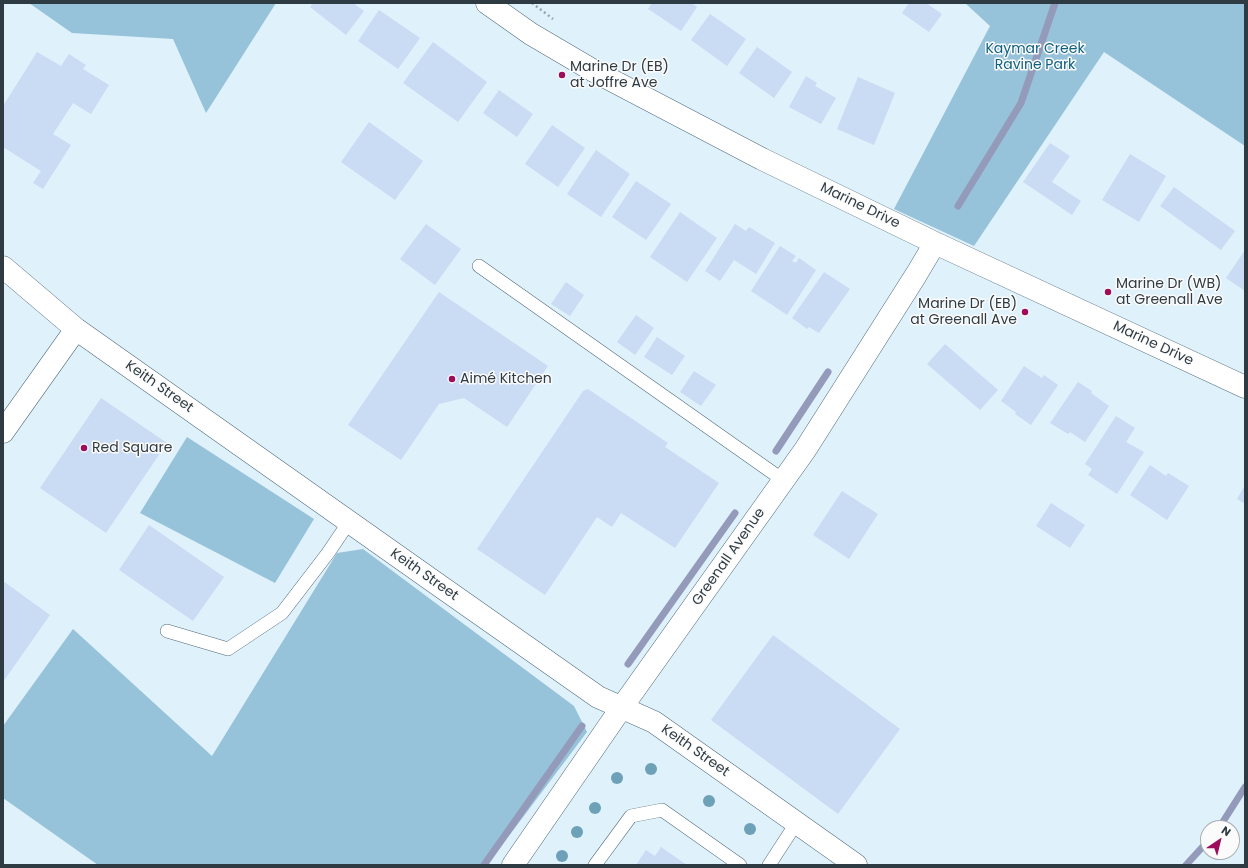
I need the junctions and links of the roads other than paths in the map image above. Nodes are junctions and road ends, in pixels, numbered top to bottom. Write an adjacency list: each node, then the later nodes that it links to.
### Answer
1 (487, 3): 2 (street, Marine Drive)
2 (935, 243): 6 (street, Marine Drive); 8 (street, Greenall Avenue)
3 (479, 266): 8 (lane)
4 (3, 267): 5 (street, Keith Street)
5 (76, 328): 7 (street); 9 (street, Keith Street)
6 (1245, 387)
7 (3, 432)
8 (783, 480): 11 (street, Greenall Avenue)
9 (349, 522): 10 (lane); 11 (street, Keith Street)
10 (168, 631)
11 (622, 708): 12 (street, Keith Street); 13 (street, Greenall Avenue)
12 (797, 822): 16 (lane); 17 (street, Keith Street)
13 (513, 865)
14 (595, 865): 15 (lane)
15 (740, 865)
16 (769, 865)
17 (856, 865)

